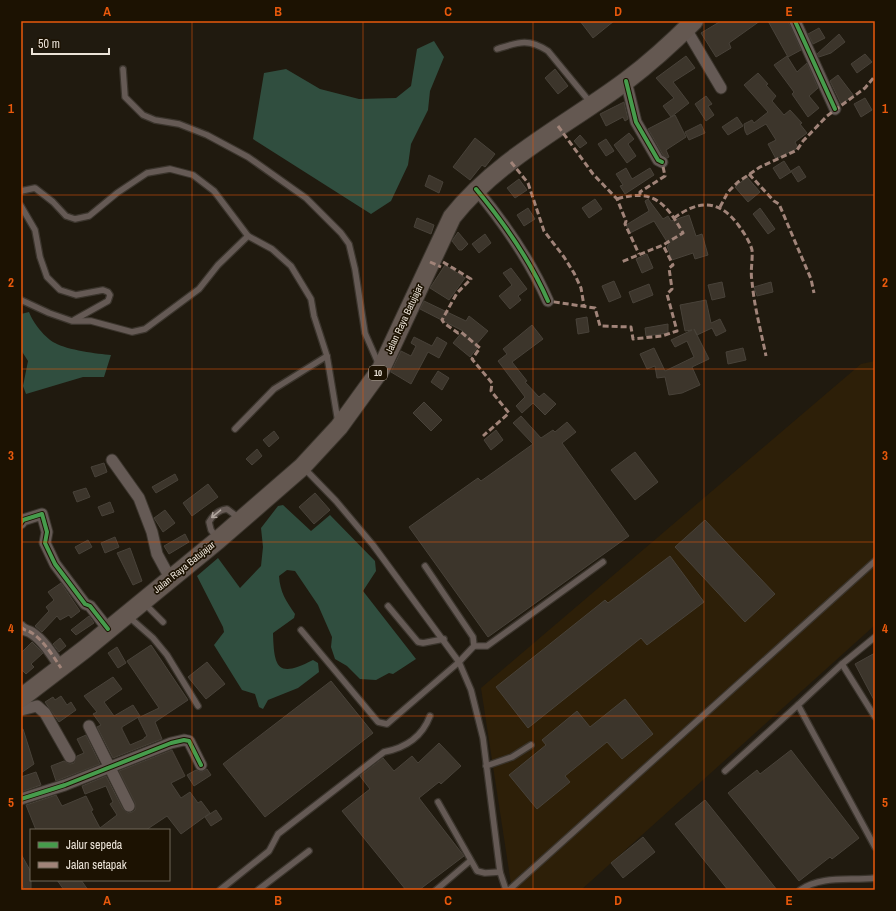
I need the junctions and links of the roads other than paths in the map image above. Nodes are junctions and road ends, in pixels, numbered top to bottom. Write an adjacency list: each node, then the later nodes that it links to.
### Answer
1 (795, 21): 8 (street)
2 (690, 25): 5 (highway, Jalan Raya Batujajar / 10); 6 (street)
3 (497, 49): 7 (lane)
4 (123, 69): 18 (lane)
5 (626, 81): 7 (highway, Jalan Raya Batujajar / 10); 9 (street)
6 (721, 88)
7 (592, 104): 10 (highway, Jalan Raya Batujajar / 10)
8 (835, 109)
9 (662, 162)
10 (476, 189): 15 (street); 18 (highway, Jalan Raya Batujajar / 10)
11 (21, 191): 13 (lane)
12 (21, 206): 16 (lane)
13 (248, 236): 16 (lane); 17 (lane)
14 (21, 300): 16 (lane)
15 (548, 301)
16 (72, 321)
17 (327, 356): 19 (lane); 20 (lane)
18 (381, 369): 19 (highway, Jalan Raya Batujajar / 10)
19 (339, 427): 22 (highway, Jalan Raya Batujajar / 10)
20 (235, 429)
21 (112, 460): 27 (street)
22 (302, 467): 27 (highway, Jalan Raya Batujajar / 10); 36 (lane)
23 (21, 523): 33 (street)
24 (875, 561): 66 (lane)
25 (603, 562): 37 (lane)
26 (425, 566): 37 (lane)
27 (170, 578): 28 (highway, Jalan Raya Batujajar / 10)
28 (142, 601): 30 (highway, Jalan Raya Batujajar / 10); 31 (lane)
29 (388, 606): 36 (lane)
30 (127, 614): 33 (highway, Jalan Raya Batujajar / 10); 43 (lane)
31 (162, 622)
32 (21, 627): 40 (street)
33 (108, 630): 40 (highway, Jalan Raya Batujajar / 10)
34 (301, 630): 38 (lane)
35 (875, 638): 39 (lane)
36 (444, 639): 38 (lane)
37 (474, 646): 38 (lane)
38 (459, 662): 51 (lane)
39 (842, 664): 42 (lane); 46 (lane)
40 (61, 668): 41 (highway, Jalan Raya Batujajar / 10)
41 (21, 698)
42 (798, 705): 53 (lane); 57 (lane)
43 (198, 706)
44 (21, 710): 49 (street)
45 (430, 716): 62 (lane)
46 (875, 718)
47 (88, 726): 52 (street)
48 (530, 745): 51 (lane)
49 (70, 757)
50 (201, 765): 52 (street)
51 (486, 766): 60 (lane)
52 (111, 767): 54 (street); 56 (street)
53 (725, 771)
54 (21, 799)
55 (438, 802): 59 (lane)
56 (129, 806)
57 (875, 847)
58 (309, 851): 63 (lane)
59 (470, 861): 60 (lane); 64 (lane)
60 (500, 872): 65 (lane)
61 (875, 878): 67 (lane)
62 (220, 890)
63 (258, 890)
64 (436, 890)
65 (506, 890)
66 (509, 890)
67 (800, 890)

